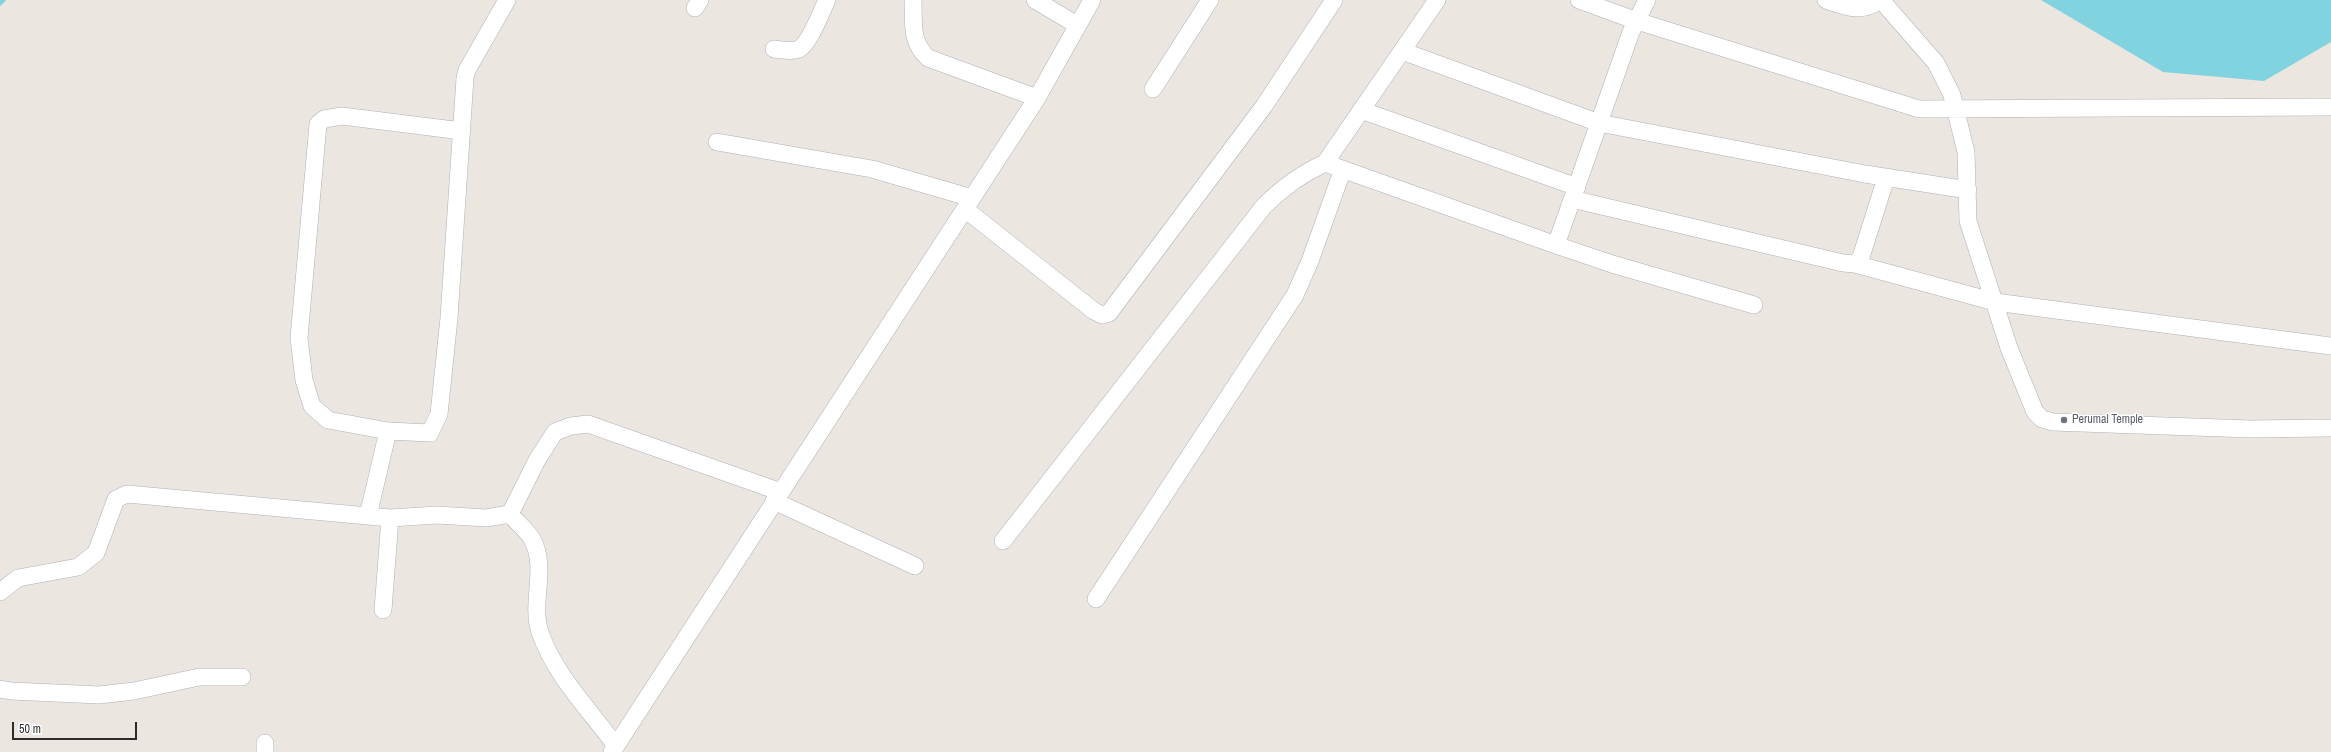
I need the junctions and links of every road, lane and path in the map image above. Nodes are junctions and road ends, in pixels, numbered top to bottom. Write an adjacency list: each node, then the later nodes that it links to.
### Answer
1 (507, 0): 23 (street)
2 (827, 0): 15 (street)
3 (913, 0): 18 (street)
4 (1036, 0): 14 (street)
5 (1092, 0): 14 (street)
6 (1210, 0): 17 (street)
7 (1334, 0): 30 (street)
8 (1437, 0): 16 (street)
9 (1579, 0): 13 (street)
10 (1647, 0): 13 (street)
11 (1826, 0): 12 (street)
12 (1880, 0): 20 (street)
13 (1637, 21): 20 (street); 22 (street)
14 (1077, 25): 18 (street)
15 (774, 49)
16 (1402, 51): 21 (street); 22 (street)
17 (1153, 89)
18 (1037, 98): 30 (street)
19 (2331, 108): 20 (street)
20 (1955, 109): 28 (street)
21 (1361, 110): 25 (street); 29 (street)
22 (1599, 123): 27 (street); 29 (street)
23 (462, 131): 37 (street); 37 (street)
24 (717, 142): 30 (street)
25 (1325, 163): 26 (street); 42 (street)
26 (1343, 169): 31 (street); 45 (street)
27 (1886, 178): 28 (street); 32 (street)
28 (1968, 190): 33 (street)
29 (1574, 193): 31 (street); 32 (street)
30 (968, 204): 38 (street)
31 (1556, 245): 34 (street)
32 (1855, 264): 33 (street)
33 (1995, 302): 35 (street); 36 (street)
34 (1754, 305)
35 (2331, 346)
36 (2331, 428)
37 (388, 431): 40 (street)
38 (778, 496): 39 (street); 43 (street); 49 (street)
39 (510, 514): 41 (street); 49 (street)
40 (368, 516): 41 (street); 44 (street)
41 (390, 518): 46 (street)
42 (1003, 541)
43 (915, 566)
44 (0, 592)
45 (1096, 599)
46 (383, 610)
47 (242, 677): 48 (street)
48 (0, 689)
49 (614, 749)

